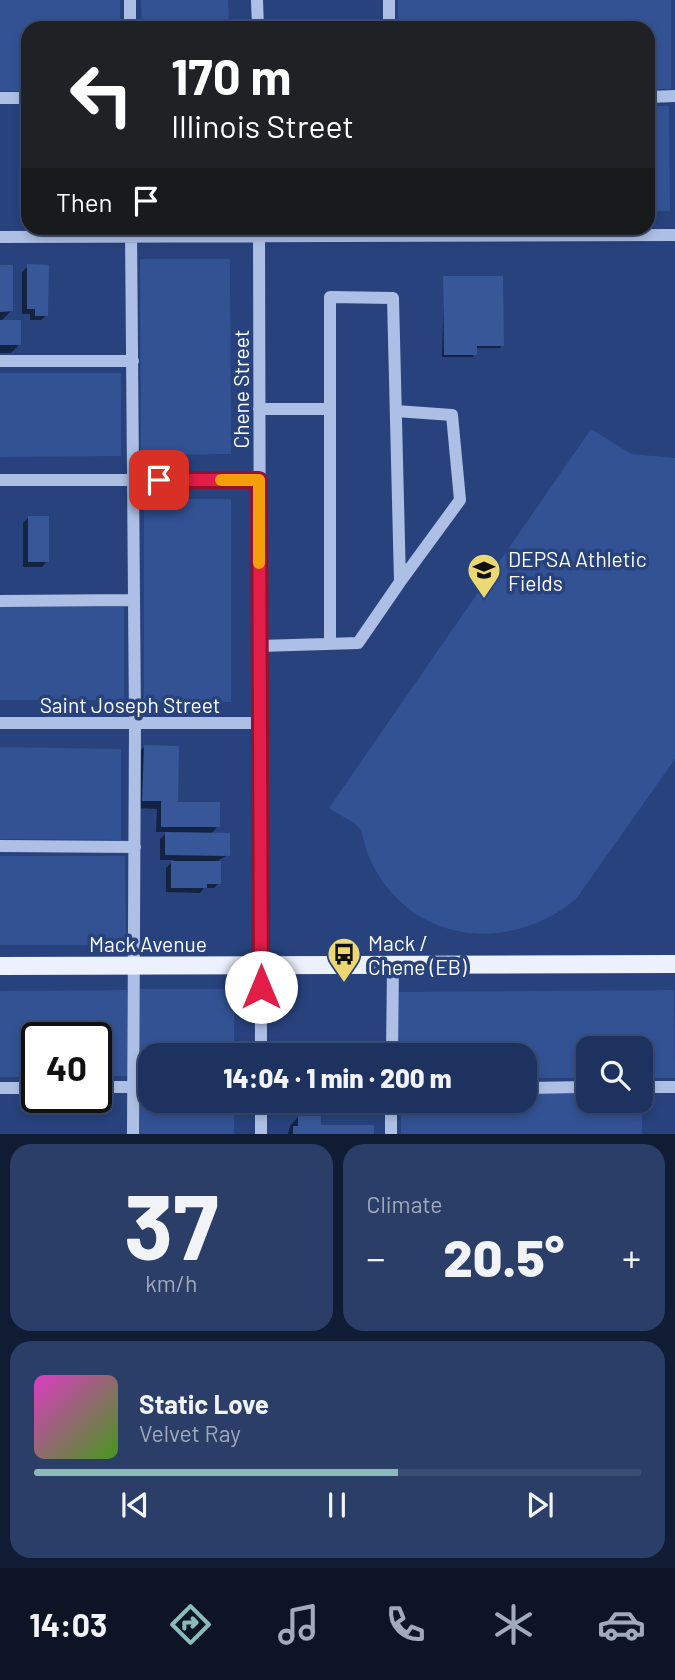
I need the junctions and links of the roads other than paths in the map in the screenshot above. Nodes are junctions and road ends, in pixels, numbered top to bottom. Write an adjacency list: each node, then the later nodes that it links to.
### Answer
1 (130, 0): 4 (street)
2 (257, 0): 5 (street)
3 (389, 0): 6 (street)
4 (130, 21)
5 (258, 21)
6 (389, 21)
7 (675, 96): 8 (street)
8 (655, 97)
9 (0, 98): 10 (street)
10 (21, 98)
11 (52, 235): 16 (street)
12 (131, 235): 18 (street)
13 (258, 235): 19 (street, Chene Street)
14 (655, 235): 15 (street)
15 (675, 235)
16 (0, 237)
17 (0, 361): 18 (street)
18 (133, 362): 23 (street)
19 (259, 409): 20 (street); 24 (street, Chene Street)
20 (330, 409): 21 (street); 28 (street)
21 (396, 411): 25 (street); 25 (street)
22 (0, 480): 23 (street)
23 (134, 480): 24 (street); 26 (street)
24 (259, 480): 29 (street, Chene Street)
25 (400, 582): 28 (street)
26 (134, 600): 27 (street); 31 (street)
27 (0, 601)
28 (330, 644): 29 (street)
29 (260, 646): 32 (street, Chene Street)
30 (0, 723): 31 (street, Saint Joseph Street)
31 (135, 723): 32 (street, Saint Joseph Street); 34 (street)
32 (260, 723): 39 (street, Chene Street)
33 (0, 846): 34 (street)
34 (135, 847): 36 (street)
35 (675, 964): 37 (main road, Mack Avenue)
36 (135, 965): 38 (main road, Mack Avenue); 39 (main road, Mack Avenue); 43 (street)
37 (393, 965): 39 (main road, Mack Avenue); 41 (street)
38 (0, 966)
39 (261, 966): 40 (street, Chene Street)
40 (261, 1043)
41 (392, 1043)
42 (112, 1087): 43 (street)
43 (133, 1087): 52 (street)
44 (576, 1087): 49 (street)
45 (653, 1087): 46 (street)
46 (675, 1087)
47 (0, 1088): 48 (street)
48 (21, 1088)
49 (537, 1088)
50 (261, 1113): 53 (street)
51 (391, 1113): 54 (street)
52 (133, 1134)
53 (261, 1134)
54 (391, 1134)

